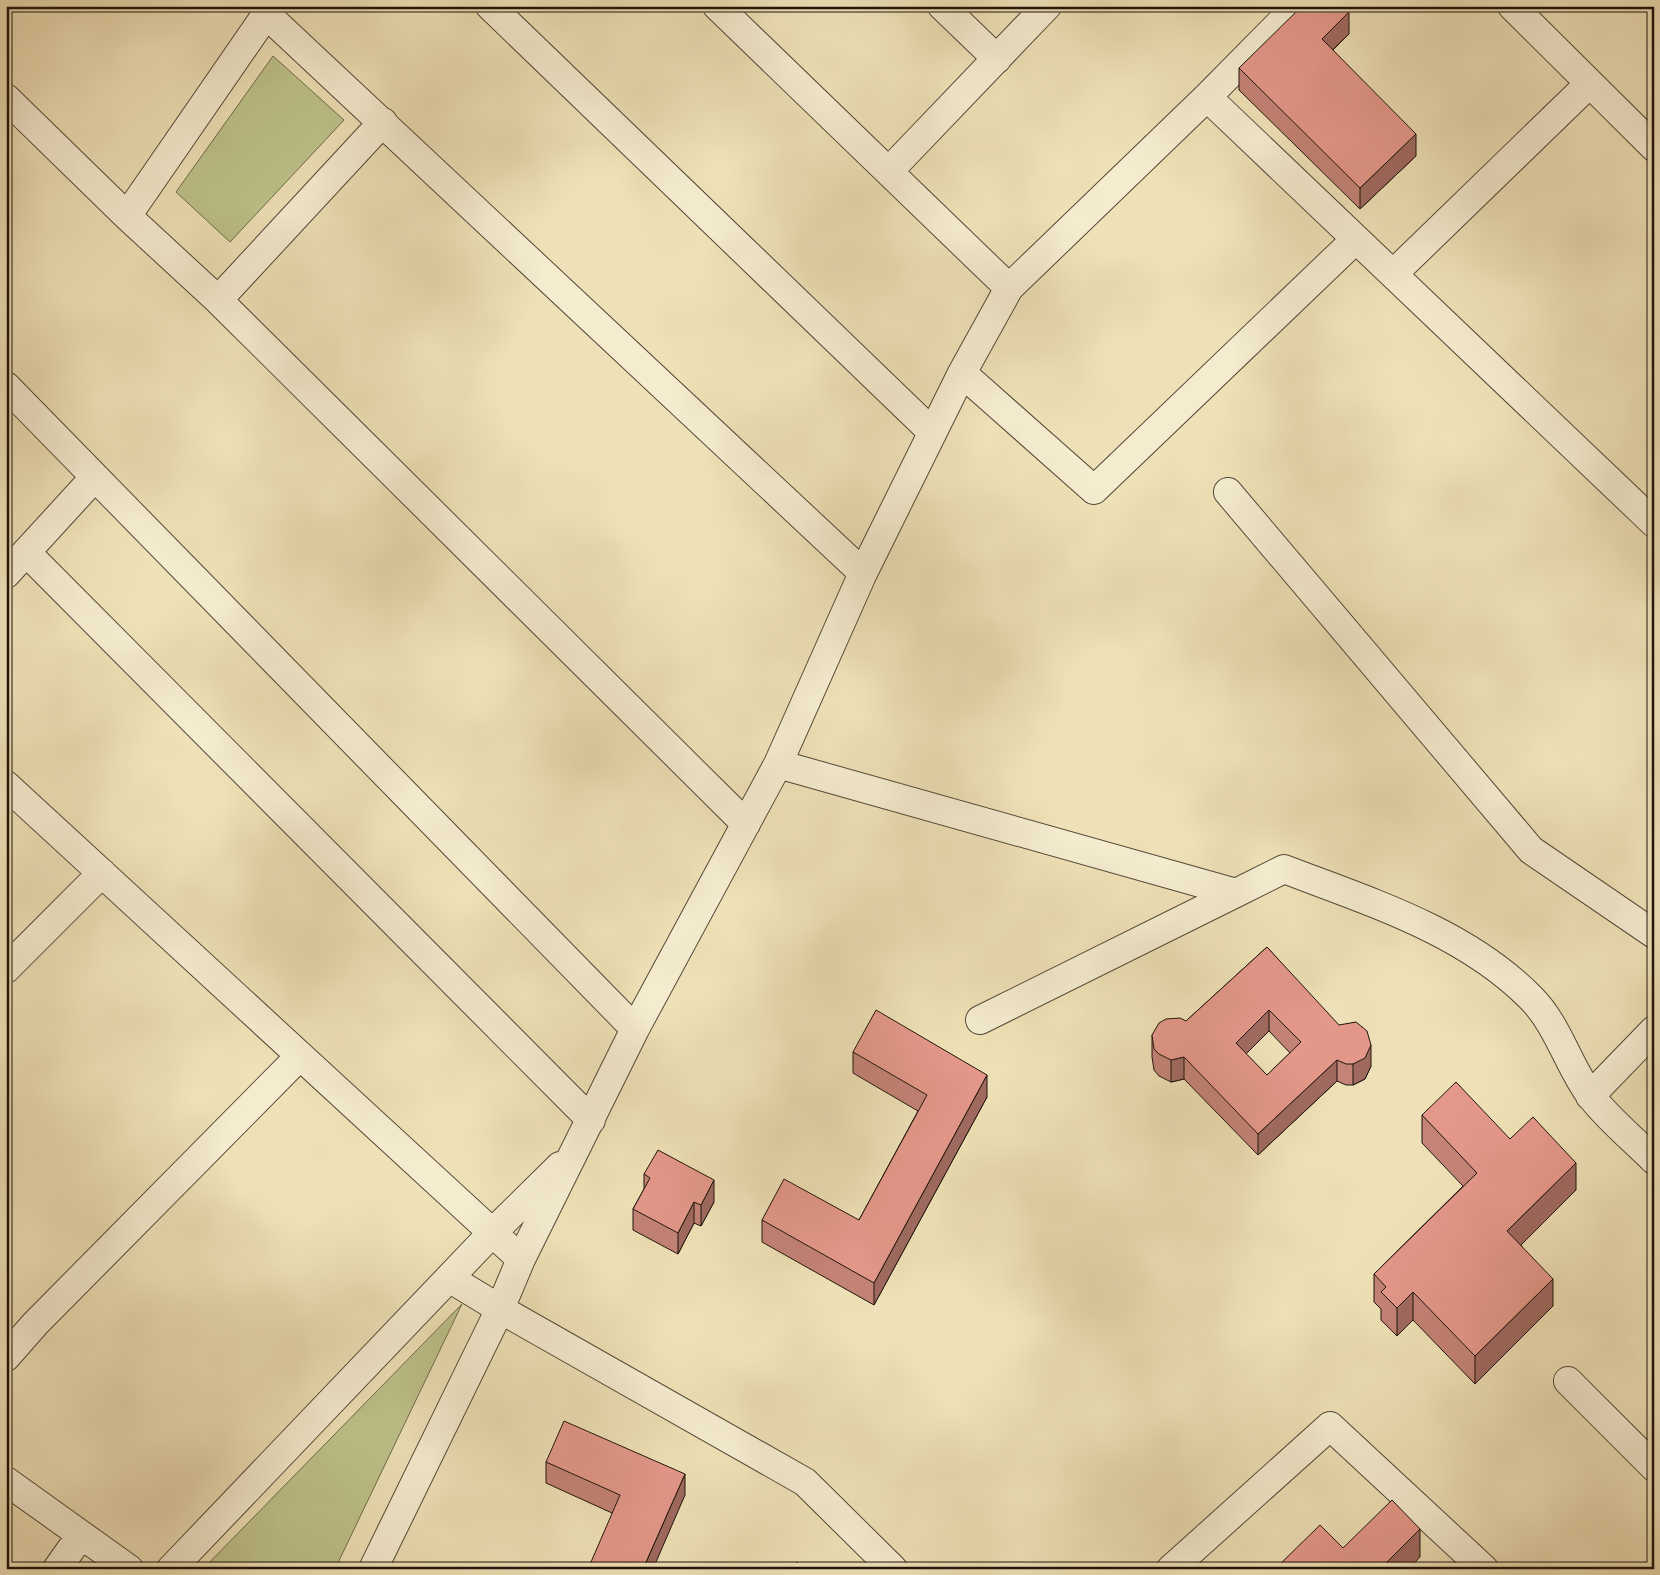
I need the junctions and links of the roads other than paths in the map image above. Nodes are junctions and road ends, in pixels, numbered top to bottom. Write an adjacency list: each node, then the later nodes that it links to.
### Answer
1 (490, 6): 22 (street)
2 (718, 6): 14 (street)
3 (942, 6): 8 (street)
4 (1047, 6): 8 (street)
5 (1297, 6): 10 (street)
6 (1512, 6): 9 (street)
7 (270, 11): 12 (street); 15 (street)
8 (997, 59): 14 (street)
9 (1589, 84): 13 (street); 17 (street)
10 (1207, 97): 16 (street); 18 (street)
11 (11, 113): 15 (street)
12 (383, 122): 19 (street); 27 (street)
13 (1654, 147)
14 (888, 171): 18 (street)
15 (127, 216): 19 (street)
16 (1356, 239): 17 (street); 20 (street)
17 (1393, 274): 25 (street)
18 (1009, 288): 20 (street)
19 (218, 300): 31 (street)
20 (962, 373): 22 (street)
21 (6, 386): 23 (street)
22 (932, 432): 27 (street)
23 (94, 478): 26 (street); 37 (street)
24 (1228, 492): 34 (street)
25 (1654, 523)
26 (26, 552): 28 (street); 41 (street)
27 (863, 573): 29 (street)
28 (6, 574)
29 (778, 764): 31 (street); 33 (street)
30 (6, 785): 32 (street)
31 (746, 824): 37 (street)
32 (102, 873): 35 (street); 39 (street)
33 (1236, 893): 36 (street); 40 (street)
34 (1654, 934)
35 (6, 969)
36 (980, 1020)
37 (635, 1029): 41 (street)
38 (1654, 1030): 40 (street)
39 (300, 1056): 44 (street); 48 (street)
40 (1590, 1096): 43 (street)
41 (591, 1120): 42 (street)
42 (575, 1151): 44 (street); 45 (street)
43 (1654, 1160)
44 (493, 1232): 45 (street); 46 (street)
45 (521, 1259): 47 (street)
46 (449, 1278): 47 (street); 56 (street)
47 (500, 1309): 57 (street); 58 (street)
48 (6, 1357)
49 (1568, 1381): 50 (street)
50 (1654, 1467)
51 (6, 1481): 52 (street)
52 (81, 1535): 54 (street); 55 (street)
53 (1472, 1565): 59 (street)
54 (57, 1569)
55 (129, 1569)
56 (171, 1569)
57 (373, 1569)
58 (893, 1569)
59 (1171, 1569)

